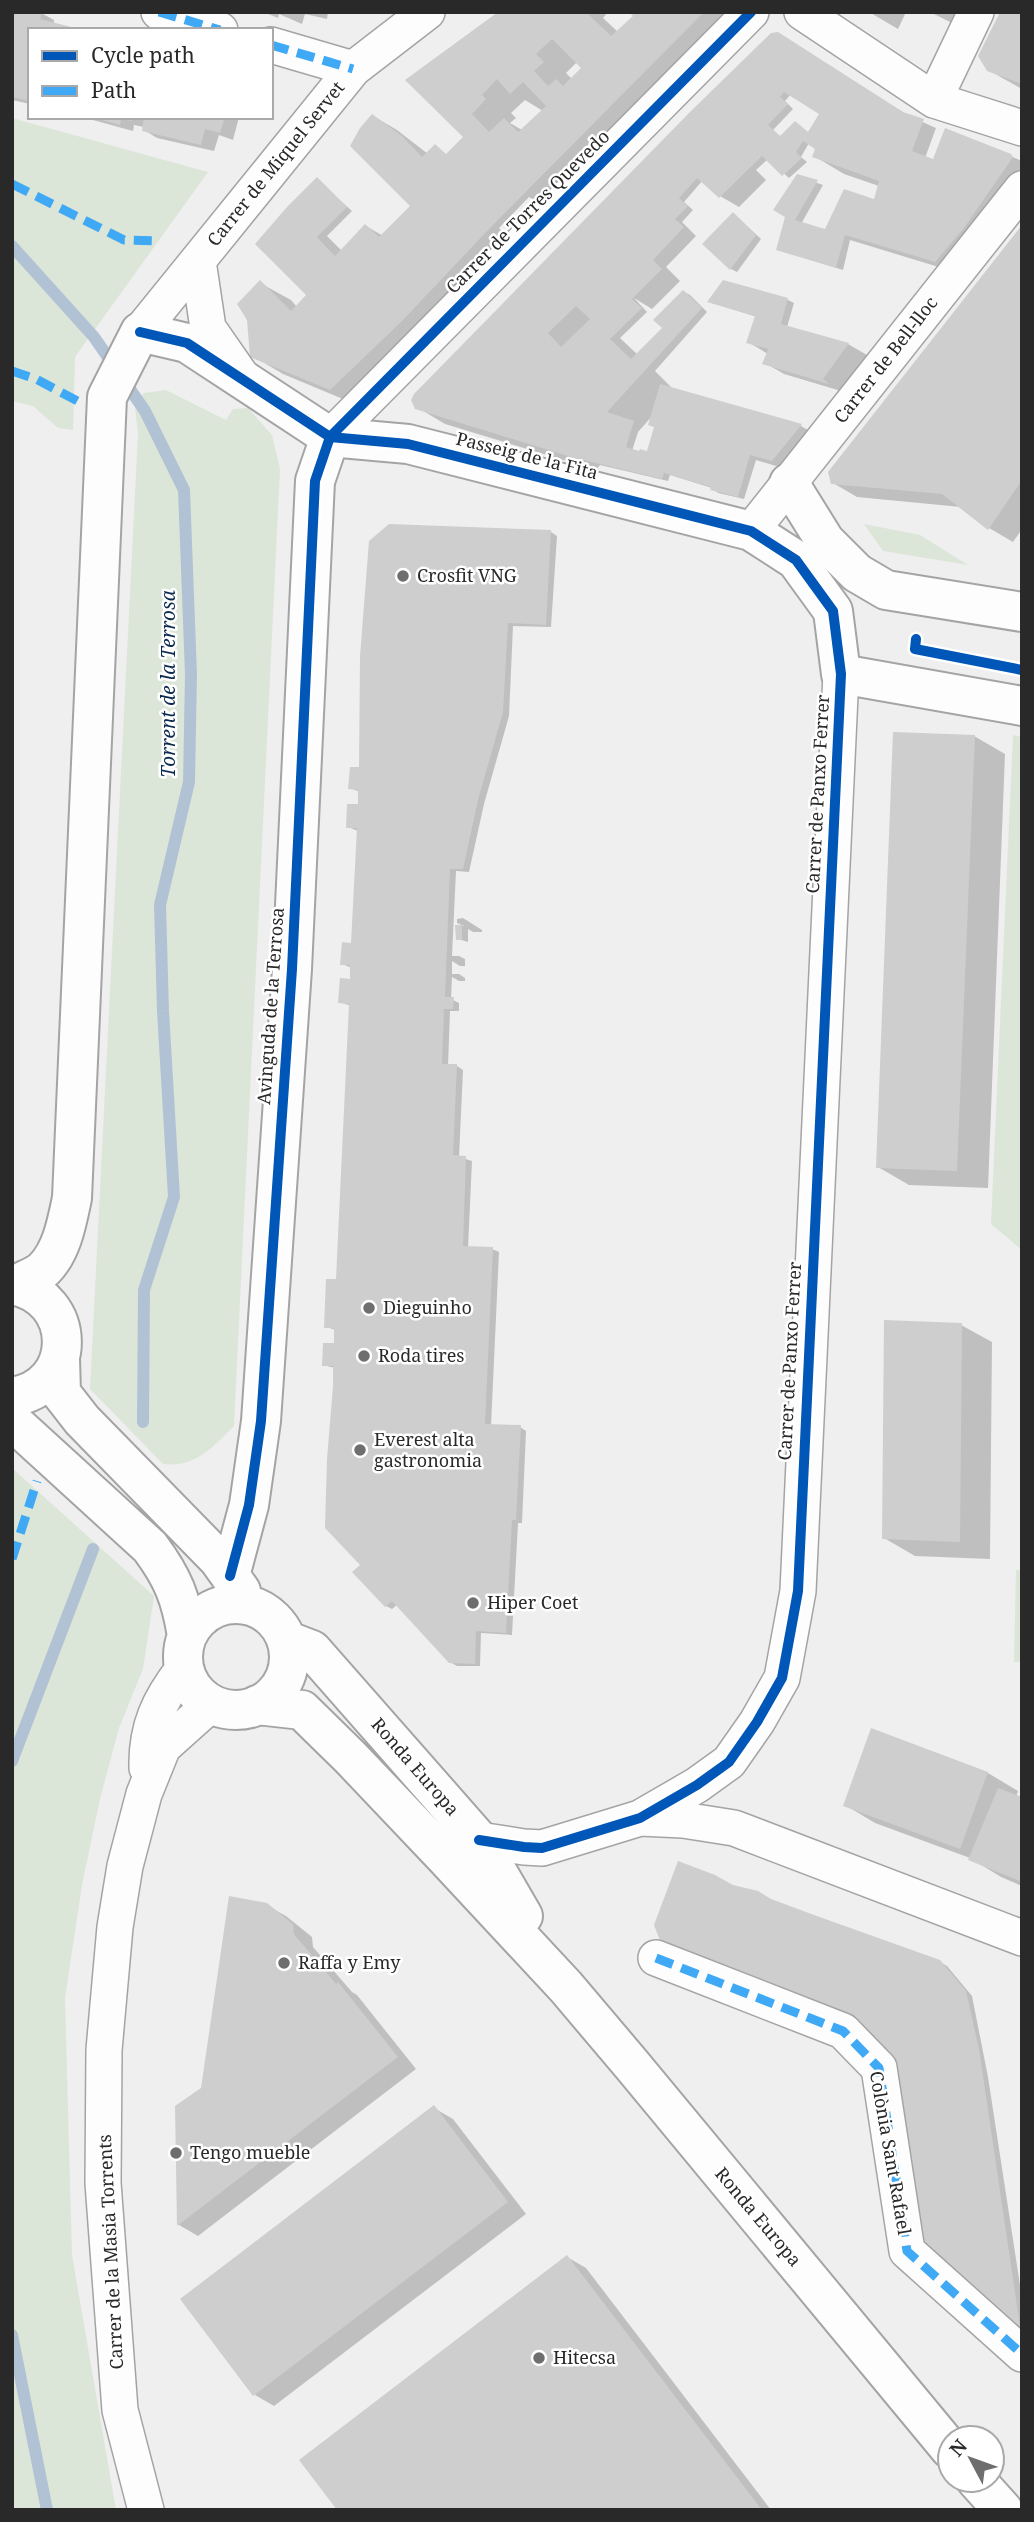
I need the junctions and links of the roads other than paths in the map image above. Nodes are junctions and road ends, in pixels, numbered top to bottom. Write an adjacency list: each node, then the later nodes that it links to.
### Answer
1 (159, 12): 6 (street)
2 (427, 12): 8 (street, Carrer de Miquel Servet)
3 (751, 12): 15 (street, Carrer de Torres Quevedo)
4 (802, 12): 9 (street)
5 (976, 12): 9 (street)
6 (213, 28)
7 (273, 46): 8 (street)
8 (354, 69): 12 (street, Carrer de Miquel Servet)
9 (934, 100): 10 (street)
10 (1022, 128)
11 (1022, 189): 16 (street, Carrer de Bell-lloc)
12 (198, 261): 13 (street, Carrer de Miquel Servet); 14 (street, Passeig de la Fita)
13 (140, 332): 14 (street, Passeig de la Fita); 23 (street)
14 (242, 377): 15 (street, Passeig de la Fita)
15 (330, 437): 17 (street, Passeig de la Fita); 27 (street, Avinguda de la Terrosa)
16 (789, 483): 17 (street, Carrer de Bell-lloc); 18 (street)
17 (751, 531): 19 (street, Passeig de la Fita)
18 (886, 590): 19 (street); 20 (street)
19 (833, 611): 21 (street, Passeig de la Fita)
20 (1022, 612)
21 (841, 674): 22 (street); 33 (street, Carrer de Panxo Ferrer)
22 (1022, 706)
23 (14, 1285): 24 (street, Ronda Europa)
24 (60, 1359): 25 (street); 27 (street, Ronda Europa)
25 (12, 1397)
26 (12, 1421): 29 (street)
27 (241, 1591): 28 (street, Ronda Europa); 29 (street)
28 (286, 1640): 31 (street); 34 (street, Ronda Europa)
29 (185, 1652): 30 (street); 32 (street, Carrer de la Masia Torrents)
30 (211, 1704): 31 (street, Ronda Europa); 32 (street, Carrer de la Masia Torrents)
31 (257, 1705): 37 (street, Ronda Europa)
32 (147, 1786): 40 (street, Carrer de la Masia Torrents)
33 (640, 1818): 34 (street, Carrer de Panxo Ferrer); 35 (street)
34 (479, 1840): 37 (street, Ronda Europa)
35 (1022, 1938)
36 (656, 1958): 38 (street, Colònia Sant Rafael)
37 (566, 1987): 39 (street, Ronda Europa)
38 (1022, 2354)
39 (936, 2432)
40 (146, 2510)

